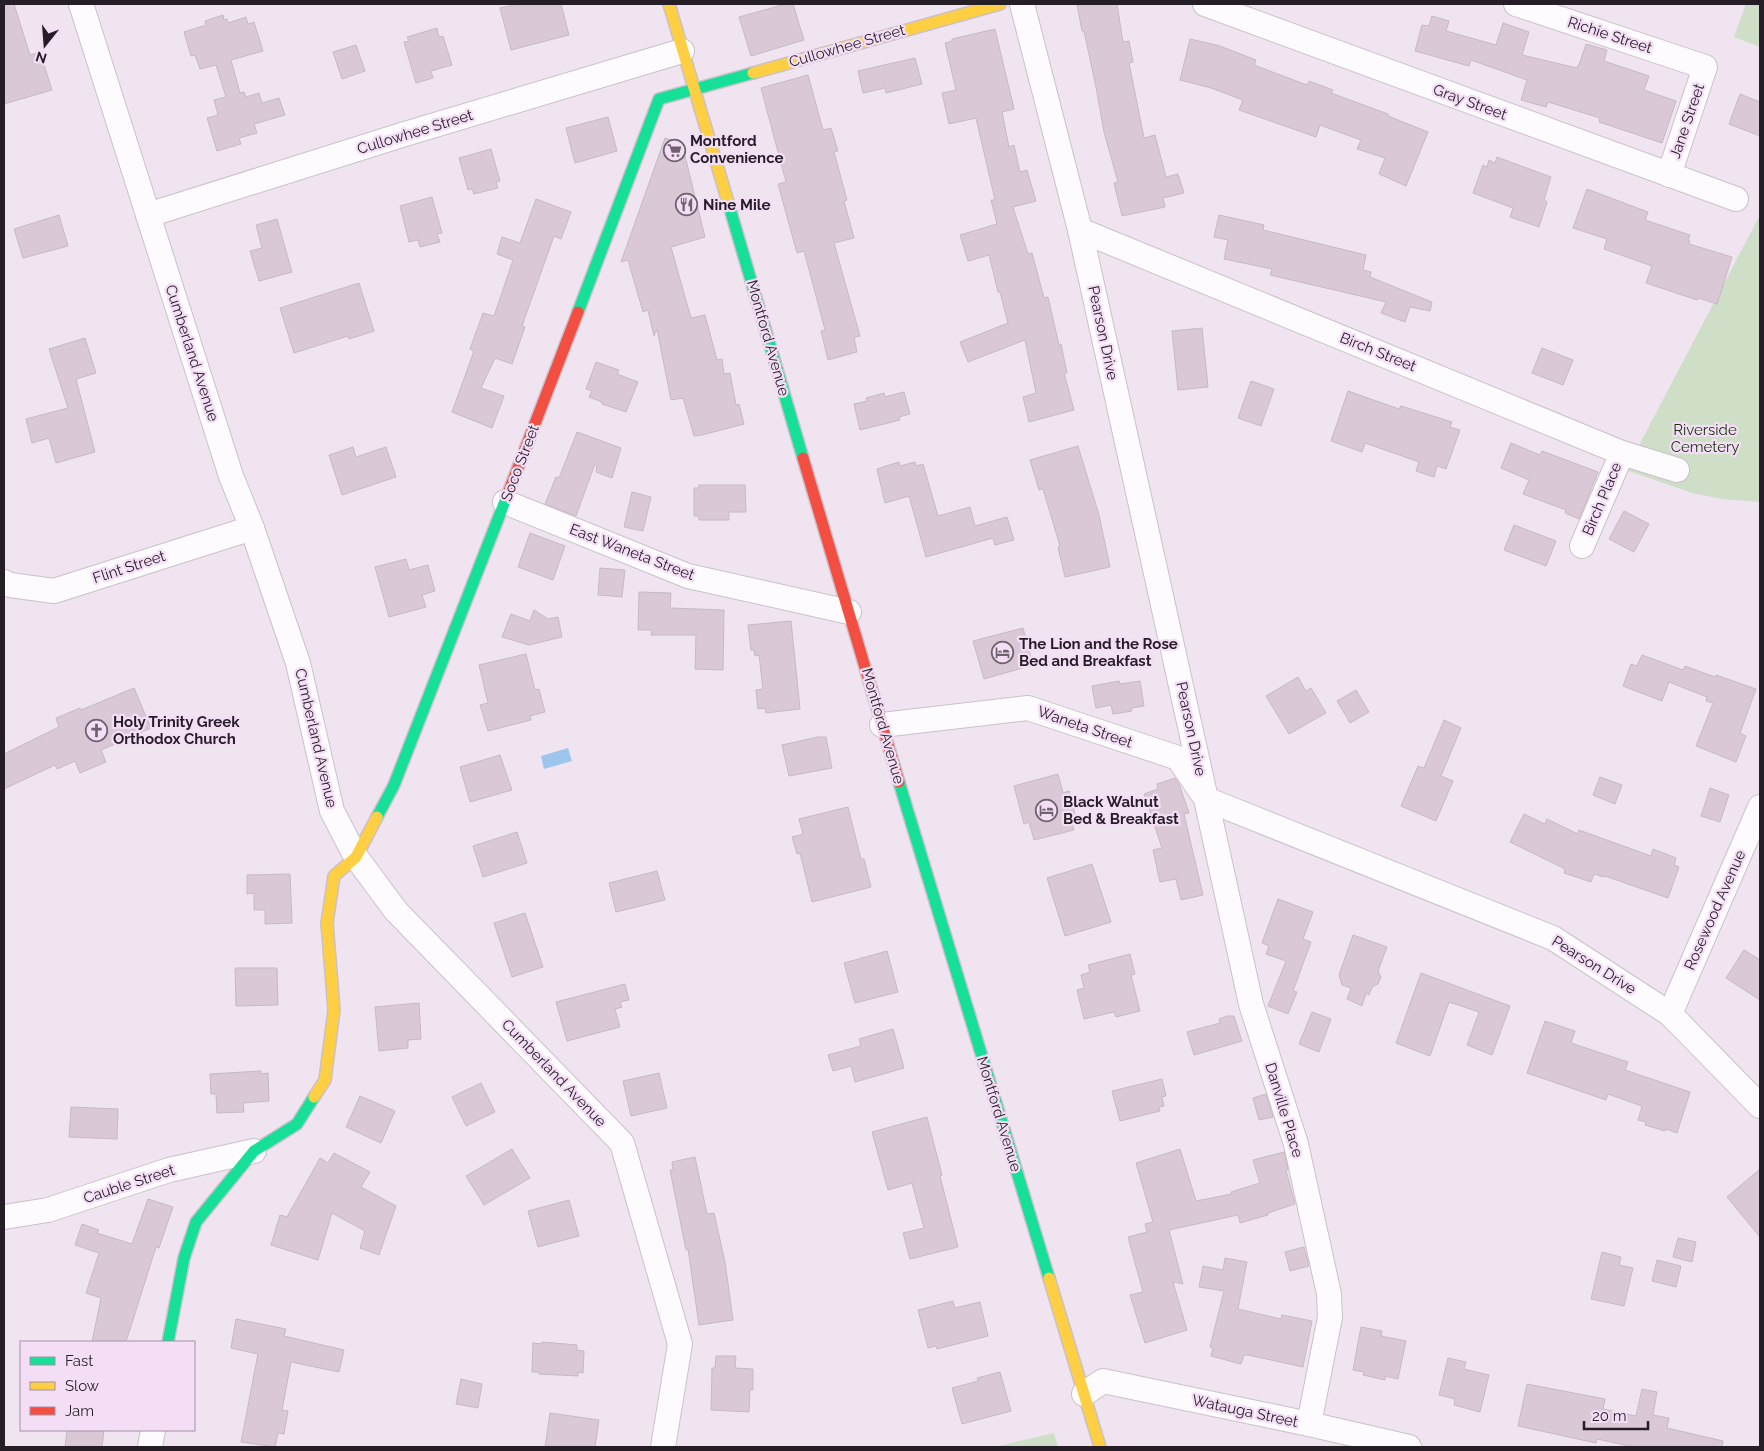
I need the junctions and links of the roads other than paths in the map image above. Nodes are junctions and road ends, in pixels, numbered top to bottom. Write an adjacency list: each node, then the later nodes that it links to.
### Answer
1 (81, 4): 12 (street, Cumberland Avenue)
2 (669, 4): 7 (street, Montford Avenue)
3 (1000, 4): 9 (street, Cullowhee Street)
4 (1022, 4): 13 (street, Pearson Drive)
5 (1205, 4): 10 (street, Gray Street)
6 (1516, 4): 8 (street, Richie Street)
7 (682, 51): 9 (street, Montford Avenue); 12 (street, Cullowhee Street)
8 (1705, 67): 10 (street, Jane Street)
9 (694, 89): 16 (street, Soco Street); 20 (street, Montford Avenue)
10 (1669, 175): 11 (street, Gray Street)
11 (1736, 199)
12 (148, 215): 17 (street, Cumberland Avenue)
13 (1080, 230): 14 (street, Birch Street); 22 (street, Pearson Drive)
14 (1622, 452): 15 (street, Birch Street); 18 (street, Birch Place)
15 (1677, 470)
16 (505, 502): 20 (street, East Waneta Street); 25 (street, Soco Street)
17 (252, 528): 19 (street, Flint Street); 25 (street, Cumberland Avenue)
18 (1582, 546)
19 (4, 582)
20 (849, 612): 21 (street, Montford Avenue)
21 (882, 725): 22 (street, Waneta Street); 31 (street, Montford Avenue)
22 (1206, 799): 26 (street, Pearson Drive); 32 (street, Danville Place)
23 (1760, 807): 24 (street, Rosewood Avenue)
24 (1755, 835): 26 (street, Rosewood Avenue)
25 (356, 857): 28 (street); 35 (street, Cumberland Avenue)
26 (1670, 1014): 27 (street, Pearson Drive)
27 (1760, 1106)
28 (254, 1150): 29 (street, Cauble Street); 30 (street)
29 (4, 1217)
30 (168, 1341)
31 (1084, 1394): 32 (street, Watauga Street); 36 (street, Montford Avenue)
32 (1309, 1424): 37 (street, Watauga Street)
33 (153, 1431): 34 (street)
34 (150, 1447)
35 (662, 1447)
36 (1100, 1447)
37 (1409, 1447)

